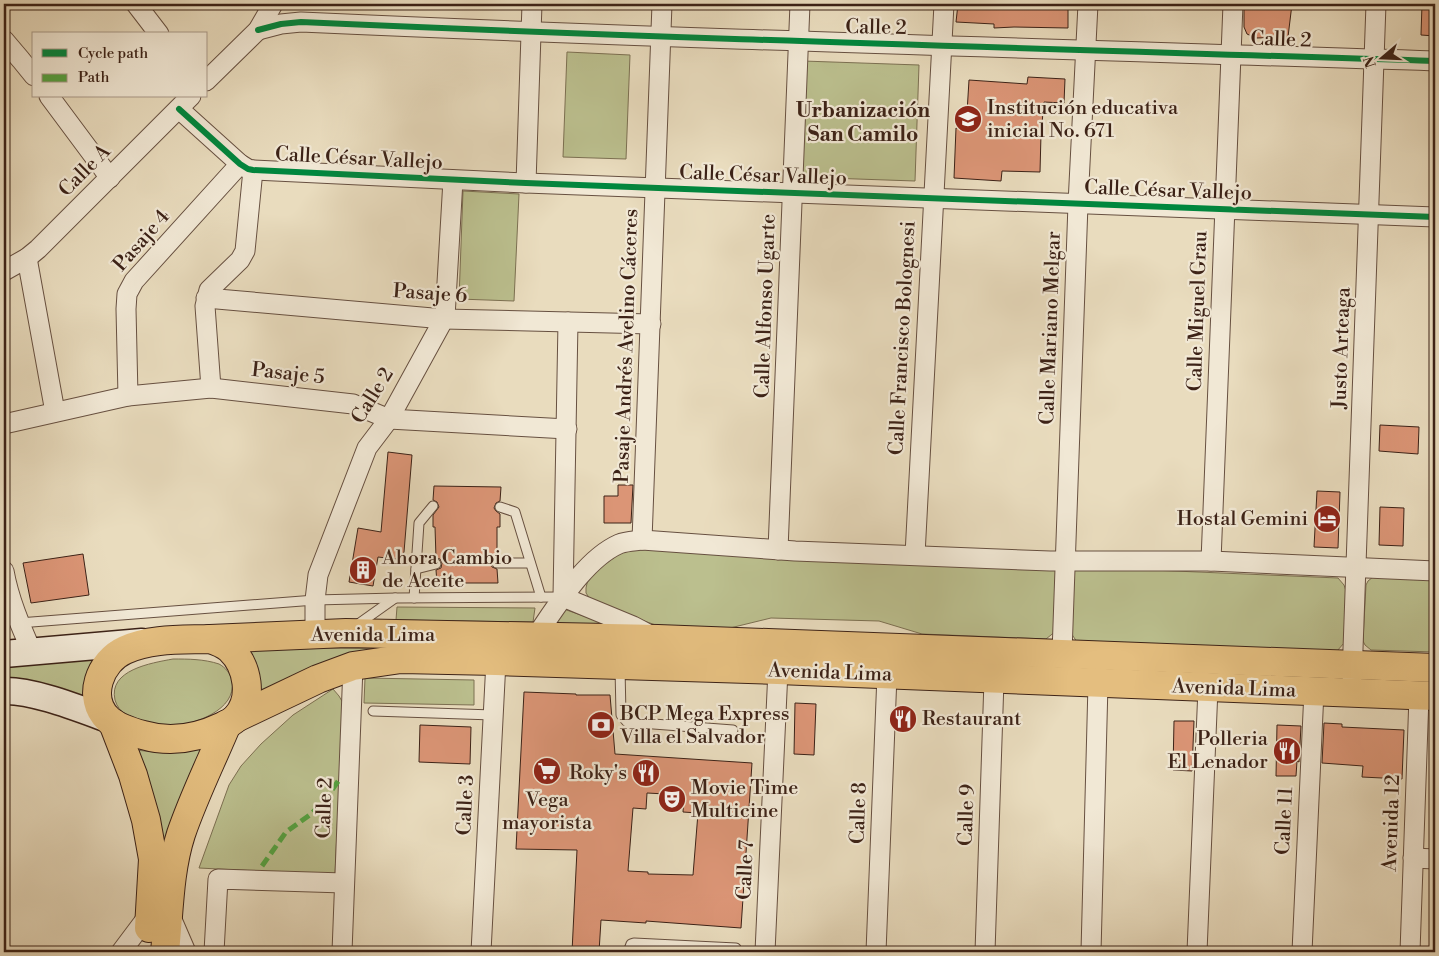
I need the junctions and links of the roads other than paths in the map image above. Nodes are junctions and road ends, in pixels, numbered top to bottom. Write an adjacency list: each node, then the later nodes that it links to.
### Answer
1 (136, 4): 11 (street)
2 (273, 4): 10 (street)
3 (532, 4): 12 (street)
4 (662, 4): 13 (street, Pasaje Andrés Avelino Cáceres)
5 (800, 4): 15 (street, Calle Alfonso Ugarte)
6 (944, 4): 16 (street, Calle Francisco Bolognesi)
7 (1088, 4): 17 (street, Calle Mariano Melgar)
8 (1233, 4): 18 (street, Calle Miguel Grau)
9 (1376, 4): 19 (street, Justo Arteaga)
10 (258, 30): 12 (street, Calle 2); 22 (street)
11 (157, 32)
12 (531, 32): 13 (street, Calle 2); 28 (street)
13 (661, 36): 15 (street, Calle 2); 29 (street, Pasaje Andrés Avelino Cáceres)
14 (4, 40): 21 (street)
15 (799, 42): 16 (street, Calle 2); 30 (street, Calle Alfonso Ugarte)
16 (941, 46): 17 (street, Calle 2); 31 (street, Calle Francisco Bolognesi)
17 (1086, 50): 18 (street, Calle 2); 32 (street, Calle Mariano Melgar)
18 (1231, 55): 19 (street, Calle 2); 33 (street, Calle Miguel Grau)
19 (1374, 60): 20 (street, Calle 2); 34 (street, Justo Arteaga)
20 (1435, 62)
21 (32, 74)
22 (208, 79)
23 (50, 98): 26 (street)
24 (185, 102): 25 (street); 26 (street, Calle A)
25 (247, 167): 27 (street, Calle César Vallejo); 38 (street); 43 (street, Pasaje 4)
26 (110, 178): 36 (street, Calle A)
27 (453, 180): 28 (street, Calle César Vallejo); 39 (street, Calle 2)
28 (526, 183): 29 (street, Calle César Vallejo)
29 (655, 188): 30 (street, Calle César Vallejo); 41 (street, Pasaje Andrés Avelino Cáceres)
30 (793, 193): 31 (street, Calle César Vallejo); 51 (street, Calle Alfonso Ugarte)
31 (934, 198): 32 (street, Calle César Vallejo); 52 (street, Calle Francisco Bolognesi)
32 (1078, 204): 33 (street, Calle César Vallejo); 53 (street, Calle Mariano Melgar)
33 (1225, 209): 34 (street, Calle César Vallejo); 54 (street, Calle Miguel Grau)
34 (1369, 215): 35 (street); 58 (street, Justo Arteaga)
35 (1435, 217)
36 (27, 258): 37 (street, Calle A); 44 (street)
37 (4, 271)
38 (206, 298): 39 (street, Pasaje 6); 42 (street)
39 (444, 319): 40 (street, Pasaje 6); 45 (street, Calle 2)
40 (568, 322): 41 (street, Pasaje 6); 47 (street)
41 (651, 324): 50 (street, Pasaje Andrés Avelino Cáceres)
42 (211, 388): 43 (street, Pasaje 5); 45 (street, Pasaje 5)
43 (128, 396): 44 (street, Pasaje 5)
44 (55, 412): 46 (street, Pasaje 5)
45 (389, 419): 47 (street, Pasaje 5); 66 (street, Calle 2)
46 (4, 424)
47 (567, 429): 65 (street)
48 (433, 506): 59 (lane)
49 (500, 507): 56 (lane)
50 (642, 540): 51 (street); 65 (street)
51 (778, 550): 52 (street)
52 (915, 555): 53 (street)
53 (1065, 561): 54 (street); 76 (street, Calle Mariano Melgar)
54 (1211, 561): 58 (street)
55 (497, 563): 56 (lane)
56 (530, 563): 64 (lane)
57 (436, 564): 59 (lane)
58 (1357, 568): 60 (street); 79 (street, Justo Arteaga)
59 (416, 569): 63 (lane)
60 (1435, 571)
61 (5, 583): 67 (street)
62 (396, 598): 63 (lane); 66 (lane); 68 (lane)
63 (414, 598): 64 (lane)
64 (541, 598): 65 (lane)
65 (564, 598): 70 (street); 72 (street)
66 (315, 600): 67 (lane); 69 (street, Calle 2)
67 (18, 623): 74 (street)
68 (346, 633): 69 (main road, Avenida Lima); 70 (main road, Avenida Lima)
69 (315, 634): 71 (main road, Avenida Lima)
70 (536, 636): 72 (main road, Avenida Lima)
71 (210, 639): 73 (main road); 94 (main road)
72 (658, 639): 76 (main road, Avenida Lima)
73 (146, 642): 74 (main road); 93 (main road)
74 (32, 652): 75 (main road)
75 (4, 654)
76 (1062, 654): 79 (main road, Avenida Lima)
77 (496, 661): 78 (main road, Avenida Lima); 80 (main road, Avenida Lima); 92 (street, Calle 3)
78 (620, 665): 82 (main road, Avenida Lima); 95 (lane)
79 (1353, 665): 81 (main road, Avenida Lima); 89 (street, Justo Arteaga)
80 (353, 666): 94 (main road, Avenida Lima); 98 (street, Calle 2)
81 (1435, 668)
82 (778, 670): 83 (main road, Avenida Lima); 109 (street, Calle 7)
83 (887, 675): 84 (main road, Avenida Lima); 110 (street, Calle 8)
84 (994, 680): 85 (main road, Avenida Lima); 111 (street, Calle 9)
85 (1098, 684): 86 (main road, Avenida Lima); 112 (street)
86 (1208, 688): 88 (main road, Avenida Lima); 113 (street)
87 (4, 691): 93 (main road)
88 (1314, 692): 89 (main road, Avenida Lima); 114 (street, Calle 11)
89 (1352, 693): 90 (main road, Avenida Lima)
90 (1427, 696): 96 (street, Avenida 12)
91 (373, 710): 92 (lane)
92 (493, 715): 107 (street, Calle 3)
93 (111, 721): 94 (main road); 99 (main road)
94 (232, 721): 99 (main road)
95 (733, 730)
96 (1413, 858): 97 (street); 115 (street, Avenida 12)
97 (1435, 858)
98 (344, 883): 105 (street); 106 (street, Calle 2)
99 (160, 913): 101 (street); 102 (main road); 103 (main road); 104 (street)
100 (736, 948): 108 (lane)
101 (120, 952)
102 (147, 952)
103 (165, 952)
104 (186, 952)
105 (214, 952)
106 (342, 952)
107 (481, 952)
108 (628, 952)
109 (765, 952)
110 (876, 952)
111 (985, 952)
112 (1091, 952)
113 (1198, 952)
114 (1302, 952)
115 (1410, 952)

